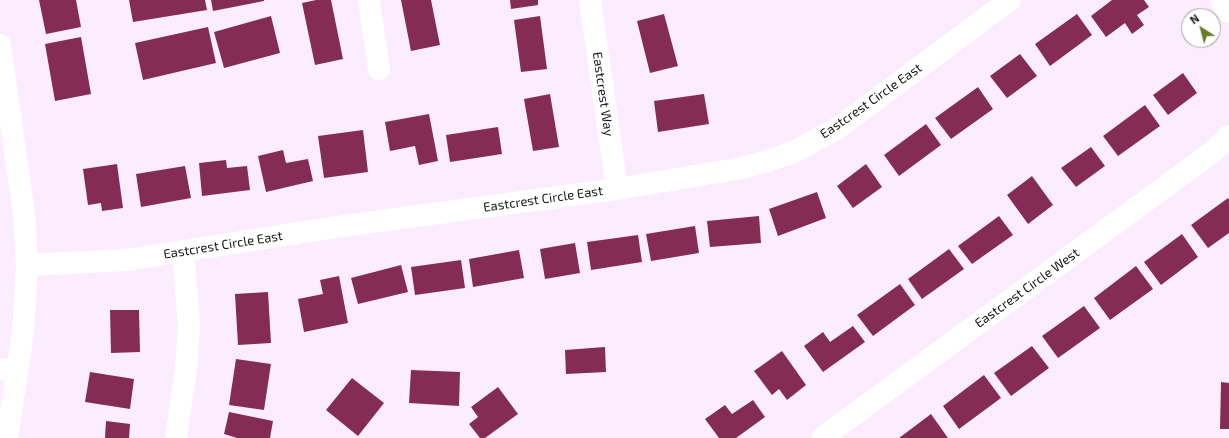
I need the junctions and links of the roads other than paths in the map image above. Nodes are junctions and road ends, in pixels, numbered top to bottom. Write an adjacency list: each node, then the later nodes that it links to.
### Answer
1 (369, 0): 7 (street)
2 (590, 0): 10 (street, Eastcrest Way)
3 (1010, 0): 10 (street, Eastcrest Circle East)
4 (1221, 0): 5 (street)
5 (1229, 12)
6 (0, 45): 9 (street)
7 (379, 69)
8 (1229, 136): 16 (street, Eastcrest Circle West)
9 (7, 143): 12 (street)
10 (617, 189): 11 (street, Eastcrest Circle East)
11 (184, 251): 12 (street, Eastcrest Circle East); 15 (street)
12 (28, 265): 13 (street)
13 (9, 370): 14 (street)
14 (7, 438)
15 (176, 438)
16 (822, 438)

